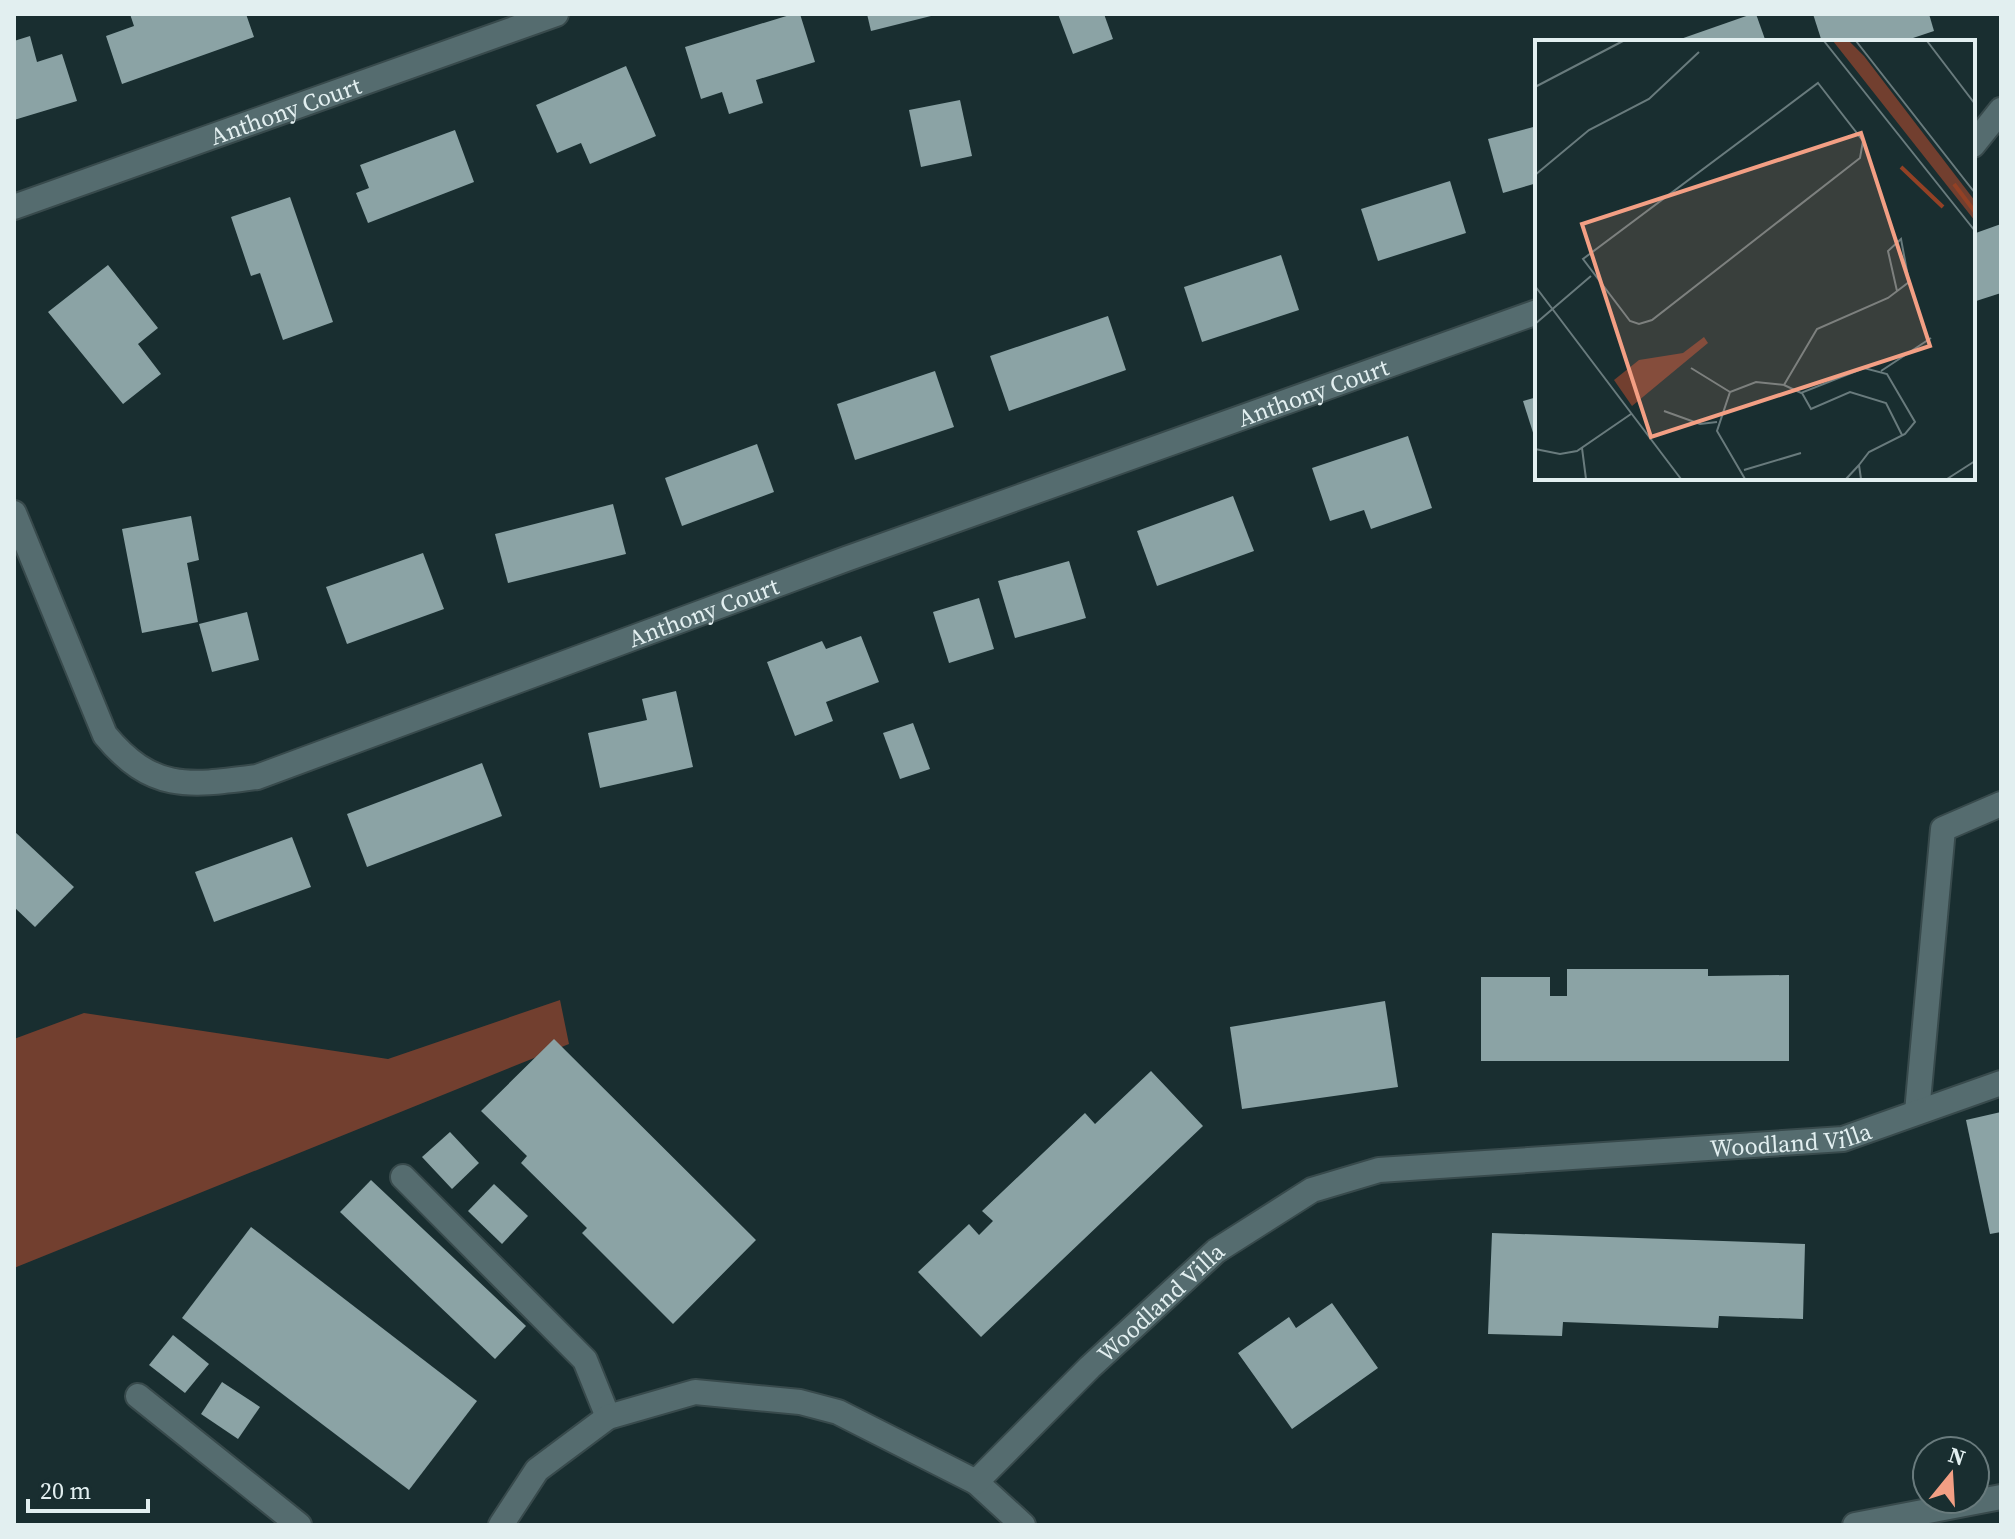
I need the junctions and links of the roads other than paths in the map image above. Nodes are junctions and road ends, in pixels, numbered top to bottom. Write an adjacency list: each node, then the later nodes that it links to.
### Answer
1 (556, 14): 4 (street, Anthony Court)
2 (2001, 110): 3 (street)
3 (1975, 142)
4 (14, 207)
5 (1535, 313): 6 (street, Anthony Court)
6 (14, 513)
7 (2001, 804): 9 (street)
8 (2001, 1083): 9 (street, Woodland Villa)
9 (1917, 1112): 13 (street, Woodland Villa)
10 (403, 1177): 12 (street)
11 (138, 1396): 15 (street)
12 (608, 1417): 13 (street); 16 (street)
13 (976, 1482): 17 (street)
14 (2001, 1497): 18 (street)
15 (299, 1525)
16 (501, 1525)
17 (1023, 1525)
18 (1855, 1525)

